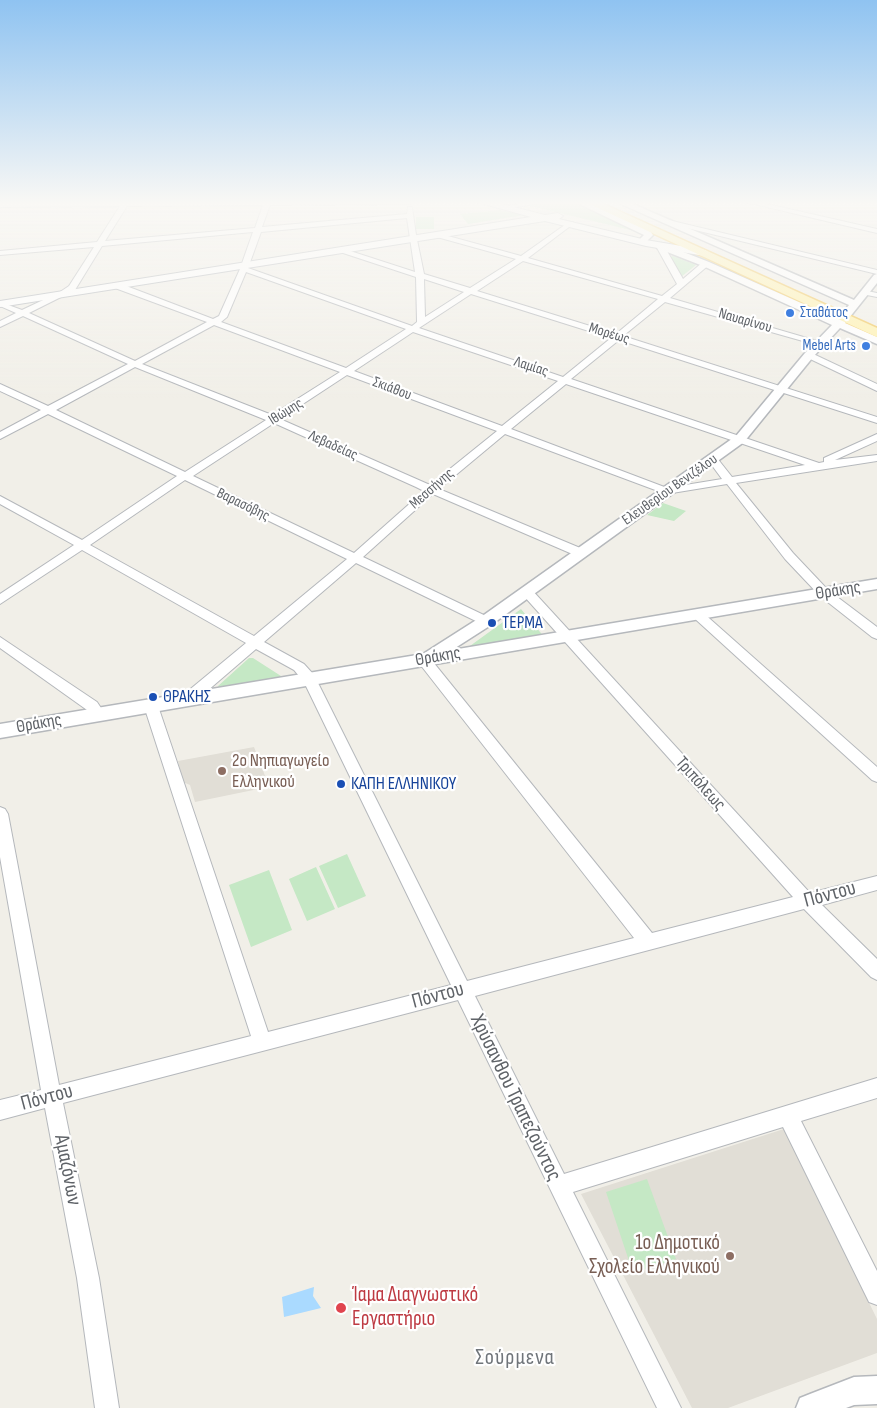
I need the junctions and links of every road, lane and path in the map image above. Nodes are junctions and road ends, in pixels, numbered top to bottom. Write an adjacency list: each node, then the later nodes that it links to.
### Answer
1 (85, 267): 21 (street)
2 (233, 267): 21 (main road)
3 (235, 267): 20 (main road)
4 (244, 267): 29 (street)
5 (250, 267): 31 (street, Λαμίας)
6 (393, 267): 17 (street, Μορέως)
7 (418, 267): 17 (street)
8 (509, 267): 22 (street, Ιθώμης)
9 (553, 267): 24 (street, Ναυαρίνου)
10 (672, 267): 19 (street)
11 (697, 267): 19 (street, Μεσσήνης)
12 (732, 267): 26 (main road)
13 (756, 267): 26 (main road)
14 (768, 267): 26 (street)
15 (855, 267): 16 (street)
16 (877, 272)
17 (420, 275): 22 (street, Μορέως); 31 (street)
18 (877, 278): 26 (street, Ελευθερίου Βενιζέλου)
19 (681, 283): 24 (street, Μεσσήνης)
20 (118, 286): 21 (main road); 29 (street, Σκιάθου)
21 (68, 291): 25 (main road); 27 (street)
22 (472, 291): 31 (street, Ιθώμης); 33 (street, Μορέως)
23 (877, 295): 26 (street)
24 (664, 298): 33 (street, Μεσσήνης); 35 (street, Ναυαρίνου)
25 (1, 303): 27 (street, Λεβαδείας)
26 (852, 307): 28 (main road); 32 (main road); 34 (street); 35 (street, Ελευθερίου Βενιζέλου)
27 (22, 314): 30 (street); 37 (street, Λεβαδείας)
28 (877, 319)
29 (217, 322): 37 (street); 38 (street, Σκιάθου)
30 (0, 324)
31 (417, 326): 38 (street, Ιθώμης); 39 (street, Λαμίας)
32 (877, 333)
33 (617, 336): 39 (street, Μεσσήνης); 41 (street, Μορέως)
34 (877, 341)
35 (820, 343): 36 (street, Ελευθερίου Βενιζέλου)
36 (809, 355): 41 (street, Ελευθερίου Βενιζέλου); 42 (street)
37 (136, 363): 43 (street); 44 (street, Λεβαδείας)
38 (348, 372): 44 (street, Ιθώμης); 46 (street, Σκιάθου)
39 (564, 379): 46 (street, Μεσσήνης); 49 (street, Λαμίας)
40 (0, 387): 43 (street, Βαρασόβης)
41 (781, 388): 45 (street, Μορέως); 49 (street, Ελευθερίου Βενιζέλου)
42 (877, 388)
43 (49, 410): 47 (street); 56 (street, Βαρασόβης)
44 (273, 419): 56 (street, Ιθώμης); 58 (street, Λεβαδείας)
45 (877, 420)
46 (502, 431): 58 (street, Μεσσήνης); 59 (street, Σκιάθου)
47 (0, 436)
48 (877, 436): 50 (street)
49 (740, 439): 52 (street, Ελευθερίου Βενιζέλου); 54 (street, Λαμίας)
50 (848, 451): 53 (street); 54 (street)
51 (877, 458): 53 (street)
52 (713, 460): 57 (street); 59 (street, Ελευθερίου Βενιζέλου)
53 (865, 460): 54 (street); 55 (street)
54 (817, 466): 57 (street)
55 (877, 467)
56 (185, 476): 61 (street, Ιθώμης); 63 (street, Βαρασόβης)
57 (731, 481): 59 (street); 66 (street)
58 (432, 489): 62 (street, Λεβαδείας); 63 (street, Μεσσήνης)
59 (666, 491): 62 (street, Ελευθερίου Βενιζέλου)
60 (0, 499): 61 (street)
61 (82, 546): 67 (street, Ιθώμης); 72 (street)
62 (581, 553): 65 (street, Ελευθερίου Βενιζέλου)
63 (354, 559): 69 (street, Βαρασόβης); 72 (street, Μεσσήνης)
64 (877, 584): 66 (street, Θράκης)
65 (527, 592): 69 (street, Ελευθερίου Βενιζέλου); 71 (street, Τριπόλεως)
66 (824, 593): 68 (street, Θράκης); 70 (street)
67 (0, 600)
68 (697, 614): 71 (street, Θράκης); 80 (street)
69 (486, 621): 74 (street, Ελευθερίου Βενιζέλου)
70 (877, 634)
71 (565, 636): 74 (street, Θράκης); 83 (street, Τριπόλεως)
72 (254, 641): 75 (street); 76 (street, Μεσσήνης)
73 (0, 642): 78 (street)
74 (424, 660): 75 (street, Θράκης); 84 (street)
75 (309, 679): 76 (street, Θράκης); 86 (street, Χρύσανθου Τραπεζούντος)
76 (187, 700): 77 (street, Θράκης)
77 (151, 706): 78 (street, Θράκης); 87 (street)
78 (98, 714): 79 (street, Θράκης)
79 (0, 731)
80 (877, 776)
81 (0, 814): 89 (street, Αμαζόνων)
82 (877, 883): 83 (street, Πόντου)
83 (807, 901): 84 (street, Πόντου); 85 (street, Τριπόλεως)
84 (648, 942): 86 (street, Πόντου)
85 (877, 971)
86 (462, 990): 87 (street, Πόντου); 92 (street, Χρύσανθου Τραπεζούντος)
87 (262, 1042): 89 (street, Πόντου)
88 (877, 1088): 91 (street)
89 (52, 1097): 90 (street, Πόντου); 95 (street, Αμαζόνων)
90 (0, 1110)
91 (788, 1115): 92 (street); 93 (street)
92 (558, 1186): 96 (street, Χρύσανθου Τραπεζούντος)
93 (877, 1294)
94 (877, 1390): 97 (street)
95 (107, 1408)
96 (669, 1408)
97 (810, 1408)

